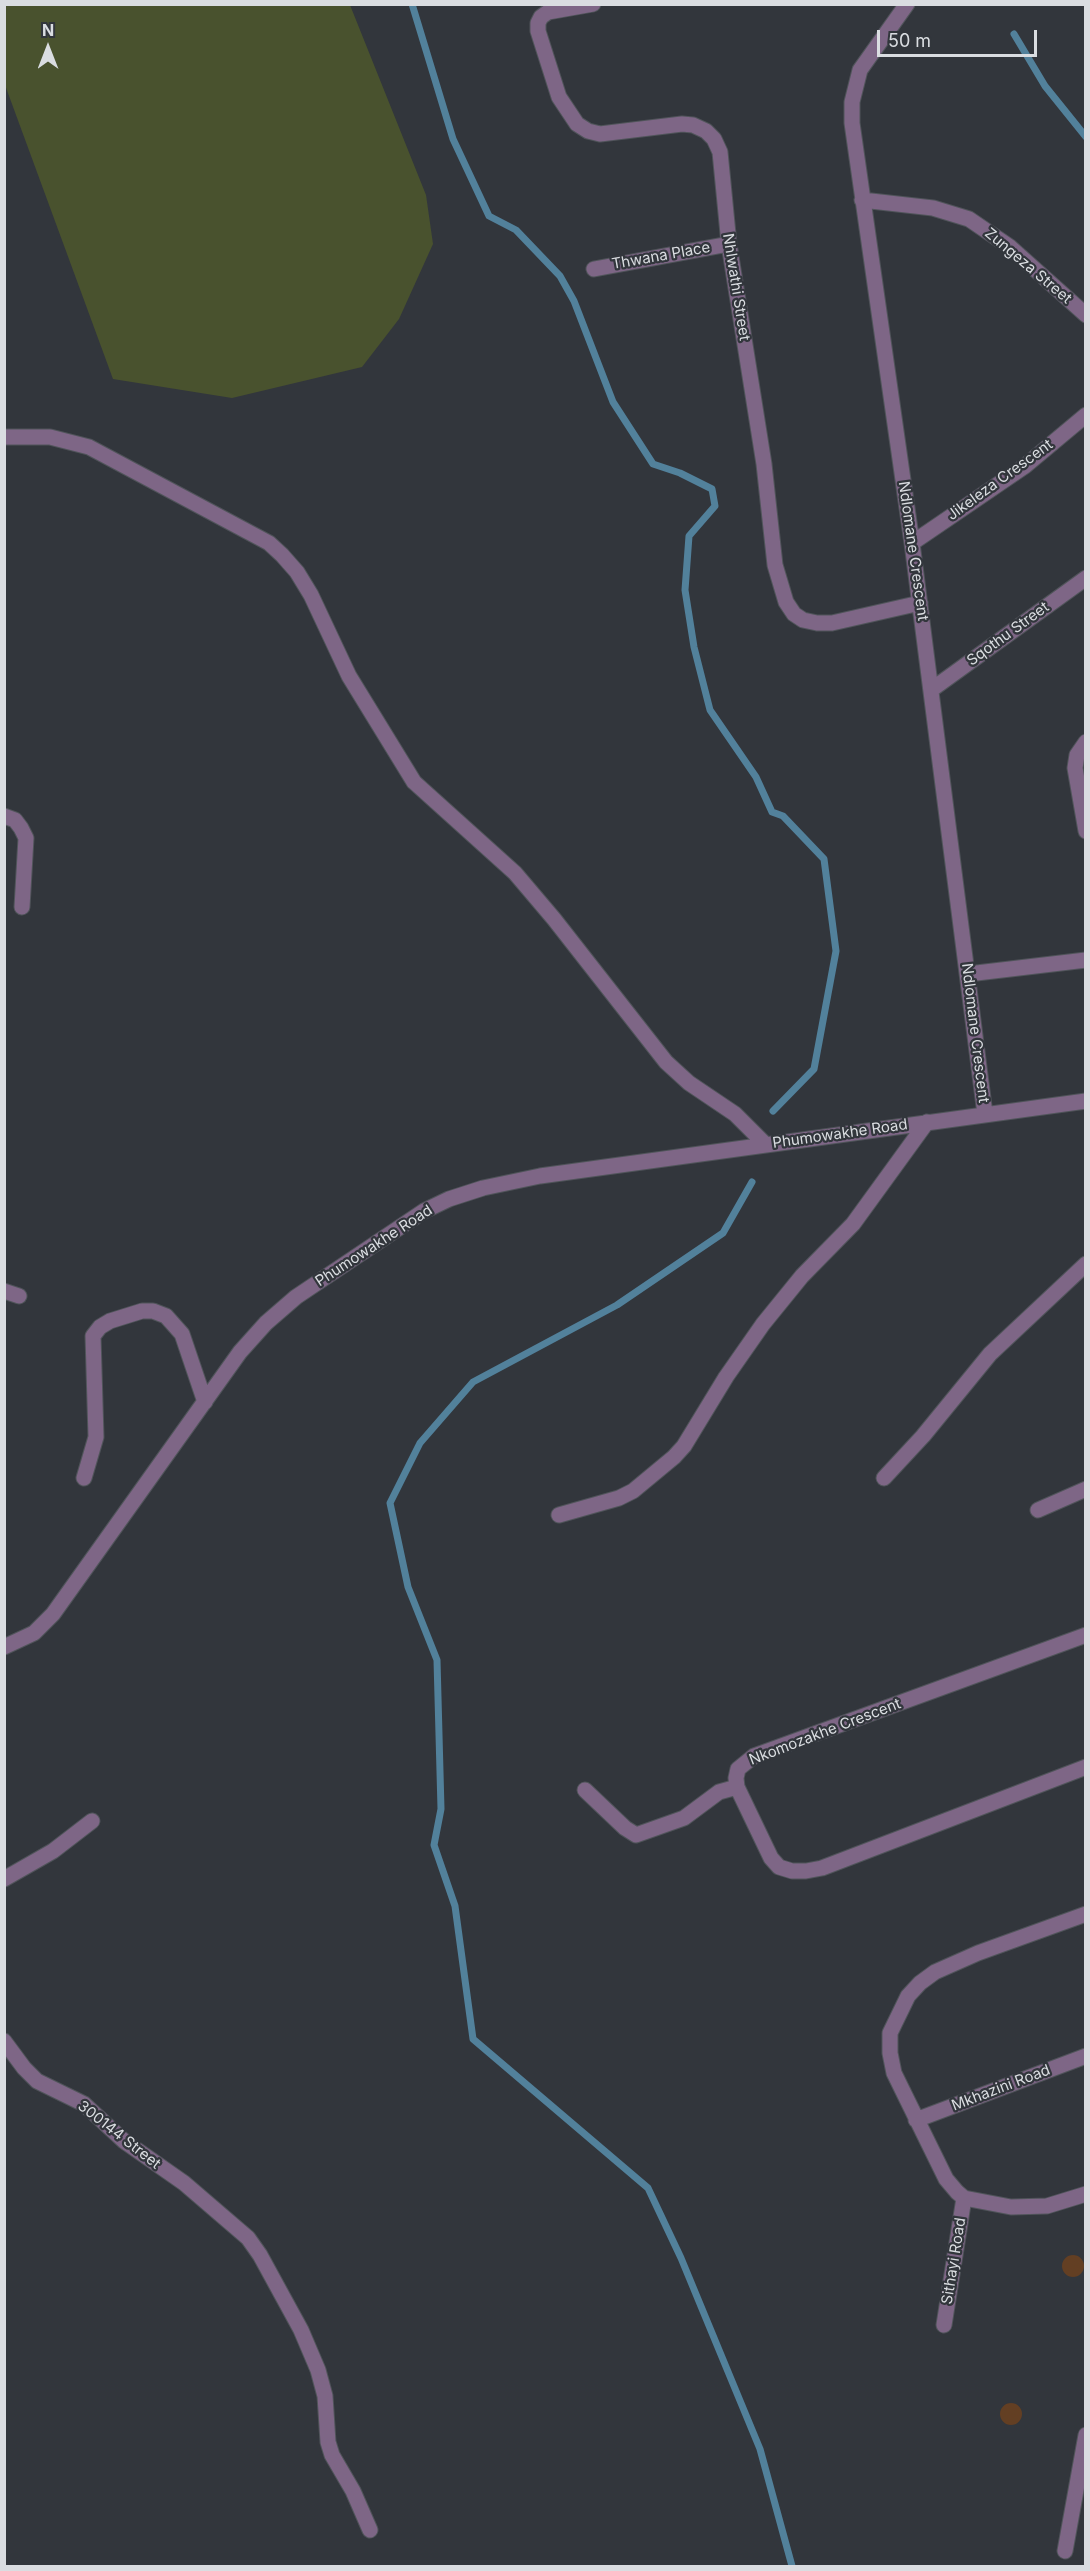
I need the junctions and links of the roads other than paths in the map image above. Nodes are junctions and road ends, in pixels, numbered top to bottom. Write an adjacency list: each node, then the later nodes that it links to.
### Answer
1 (593, 4): 4 (street, Nhlwathi Street)
2 (906, 5): 3 (street, Ndlomane Crescent)
3 (862, 200): 6 (street, Zungeza Street); 9 (street, Ndlomane Crescent)
4 (729, 244): 5 (street, Thwana Place); 11 (street, Nhlwathi Street)
5 (594, 269)
6 (1086, 315)
7 (1086, 415): 9 (street, Jikeleza Crescent)
8 (4, 437): 22 (street)
9 (912, 543): 11 (street, Ndlomane Crescent)
10 (1086, 578): 12 (street, Sqothu Street)
11 (920, 603): 12 (street, Ndlomane Crescent)
12 (931, 690): 18 (street, Ndlomane Crescent)
13 (1086, 742): 15 (street)
14 (4, 816): 16 (street)
15 (1086, 831)
16 (22, 907)
17 (1086, 960): 18 (street)
18 (968, 974): 20 (street, Ndlomane Crescent)
19 (1086, 1101): 20 (street, Phumowakhe Road)
20 (985, 1114): 21 (street, Phumowakhe Road)
21 (927, 1122): 22 (street, Phumowakhe Road); 29 (street)
22 (765, 1144): 24 (street, Phumowakhe Road)
23 (1086, 1264): 26 (street)
24 (205, 1402): 25 (street); 31 (street, Phumowakhe Road)
25 (84, 1478)
26 (884, 1478)
27 (1086, 1489): 28 (street)
28 (1038, 1510)
29 (559, 1515)
30 (1086, 1635): 33 (street, Nkomozakhe Crescent)
31 (4, 1647)
32 (1086, 1767): 33 (street)
33 (737, 1786): 34 (street)
34 (585, 1790)
35 (92, 1821): 36 (street)
36 (4, 1880)
37 (1086, 1914): 40 (street)
38 (4, 2041): 45 (street, 300144 Street)
39 (1086, 2056): 40 (street, Mkhazini Road)
40 (916, 2120): 42 (street)
41 (1086, 2194): 42 (street)
42 (964, 2198): 43 (street, Sithayi Road)
43 (944, 2325)
44 (1086, 2435): 46 (street)
45 (370, 2530)
46 (1065, 2551)

